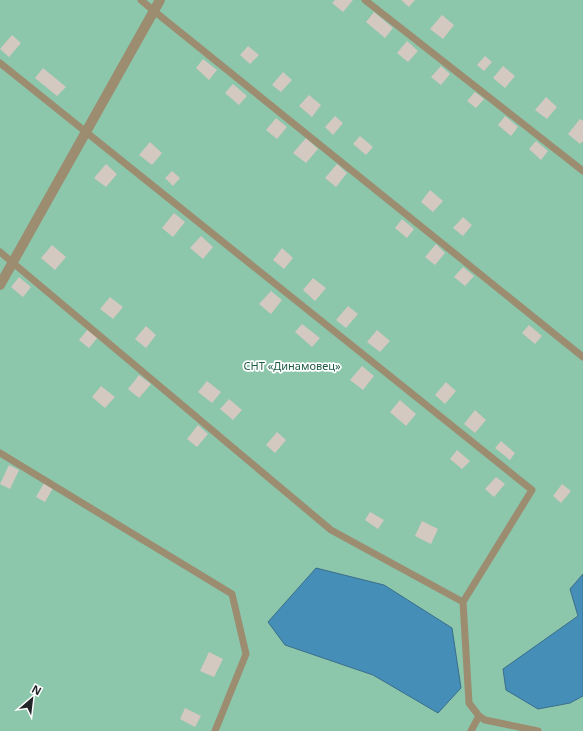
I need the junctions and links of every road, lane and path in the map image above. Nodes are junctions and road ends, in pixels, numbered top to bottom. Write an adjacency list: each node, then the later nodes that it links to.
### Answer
1 (141, 0): 4 (lane)
2 (160, 0): 4 (street)
3 (365, 0): 7 (lane)
4 (154, 11): 6 (street); 11 (lane)
5 (0, 63): 6 (lane)
6 (86, 133): 9 (street); 13 (lane)
7 (583, 171)
8 (0, 252): 9 (lane)
9 (13, 262): 10 (street); 13 (lane)
10 (0, 285)
11 (583, 357)
12 (0, 453): 15 (lane)
13 (463, 602): 14 (lane)
14 (479, 716): 16 (lane); 17 (lane)
15 (215, 731)
16 (471, 731)
17 (538, 731)

